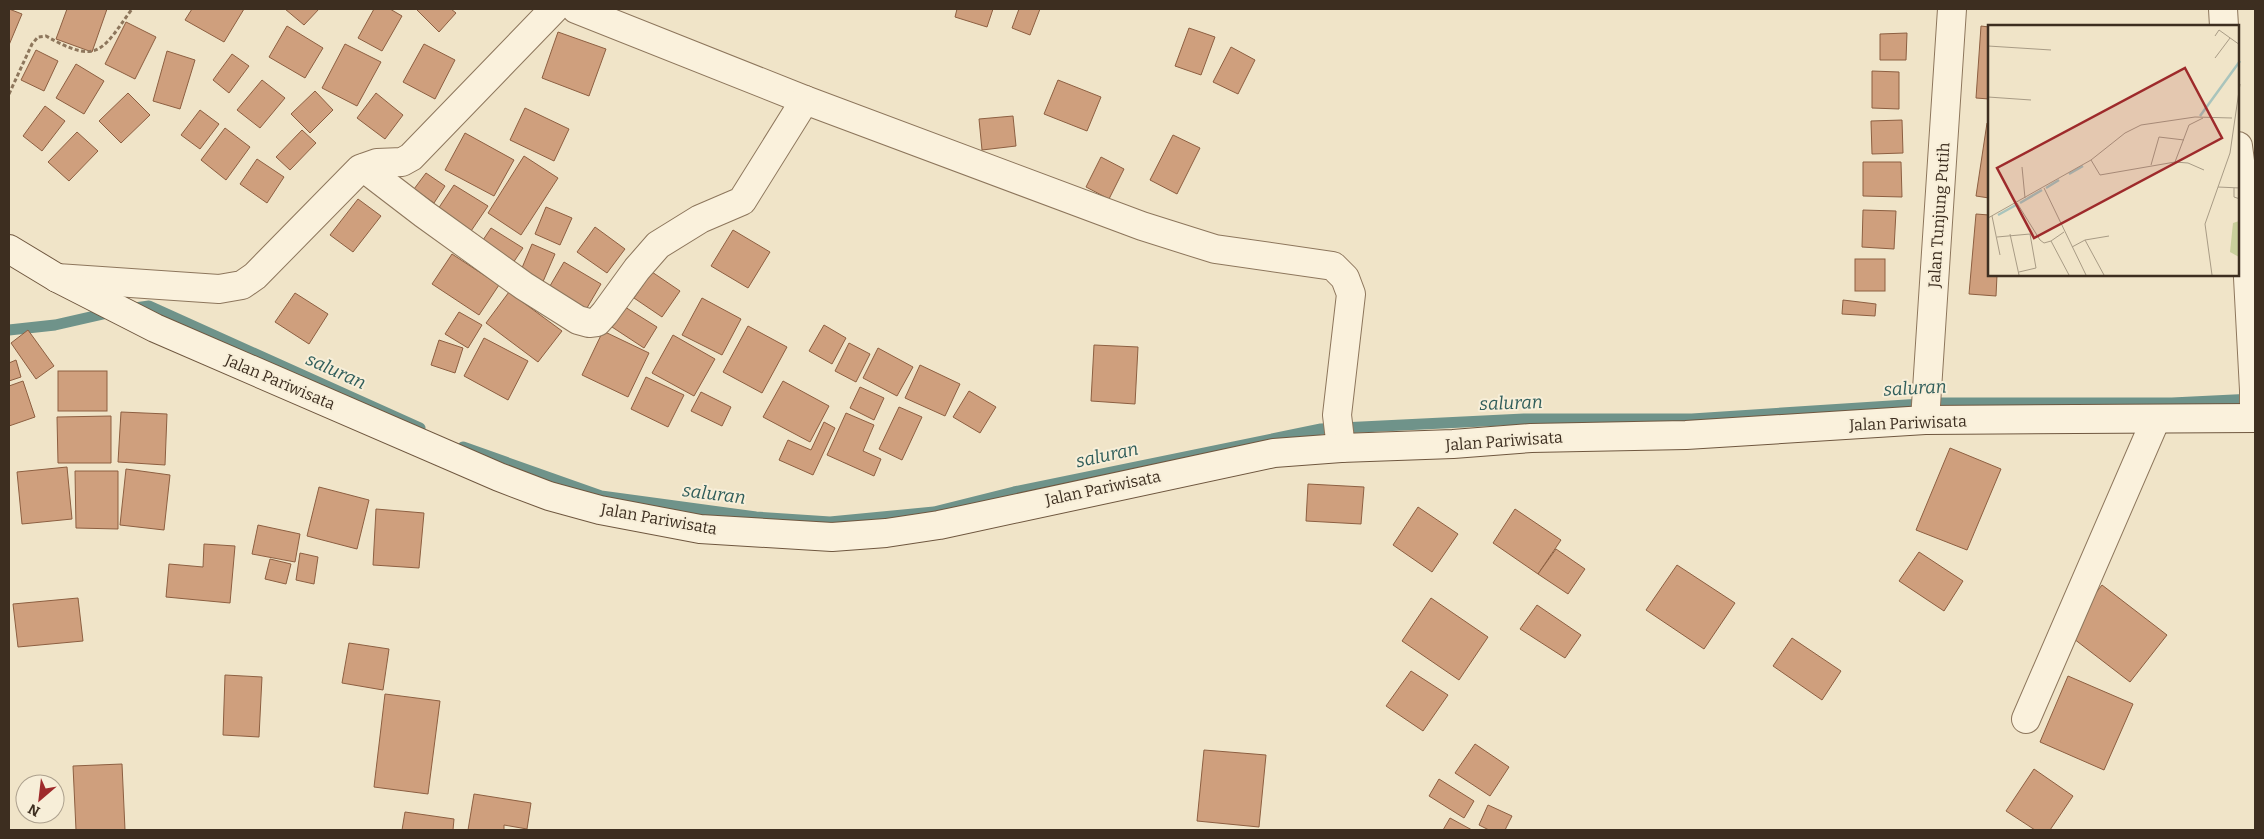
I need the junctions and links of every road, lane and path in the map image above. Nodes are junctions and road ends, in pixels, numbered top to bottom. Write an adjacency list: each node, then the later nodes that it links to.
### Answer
1 (132, 9): 7 (path)
2 (554, 9): 10 (street)
3 (576, 9): 8 (street)
4 (1952, 9): 13 (street, Jalan Tunjung Putih)
5 (2223, 9): 6 (street)
6 (2224, 25)
7 (9, 94)
8 (805, 100): 10 (street); 16 (street)
9 (2239, 154): 14 (street)
10 (364, 168): 12 (street)
11 (9, 249): 12 (street, Jalan Pariwisata)
12 (56, 278): 16 (street, Jalan Pariwisata)
13 (1926, 407): 15 (street, Jalan Pariwisata); 16 (street, Jalan Pariwisata)
14 (2254, 407): 15 (street, Jalan Pariwisata)
15 (2156, 419): 17 (street)
16 (1339, 433)
17 (2026, 719)

